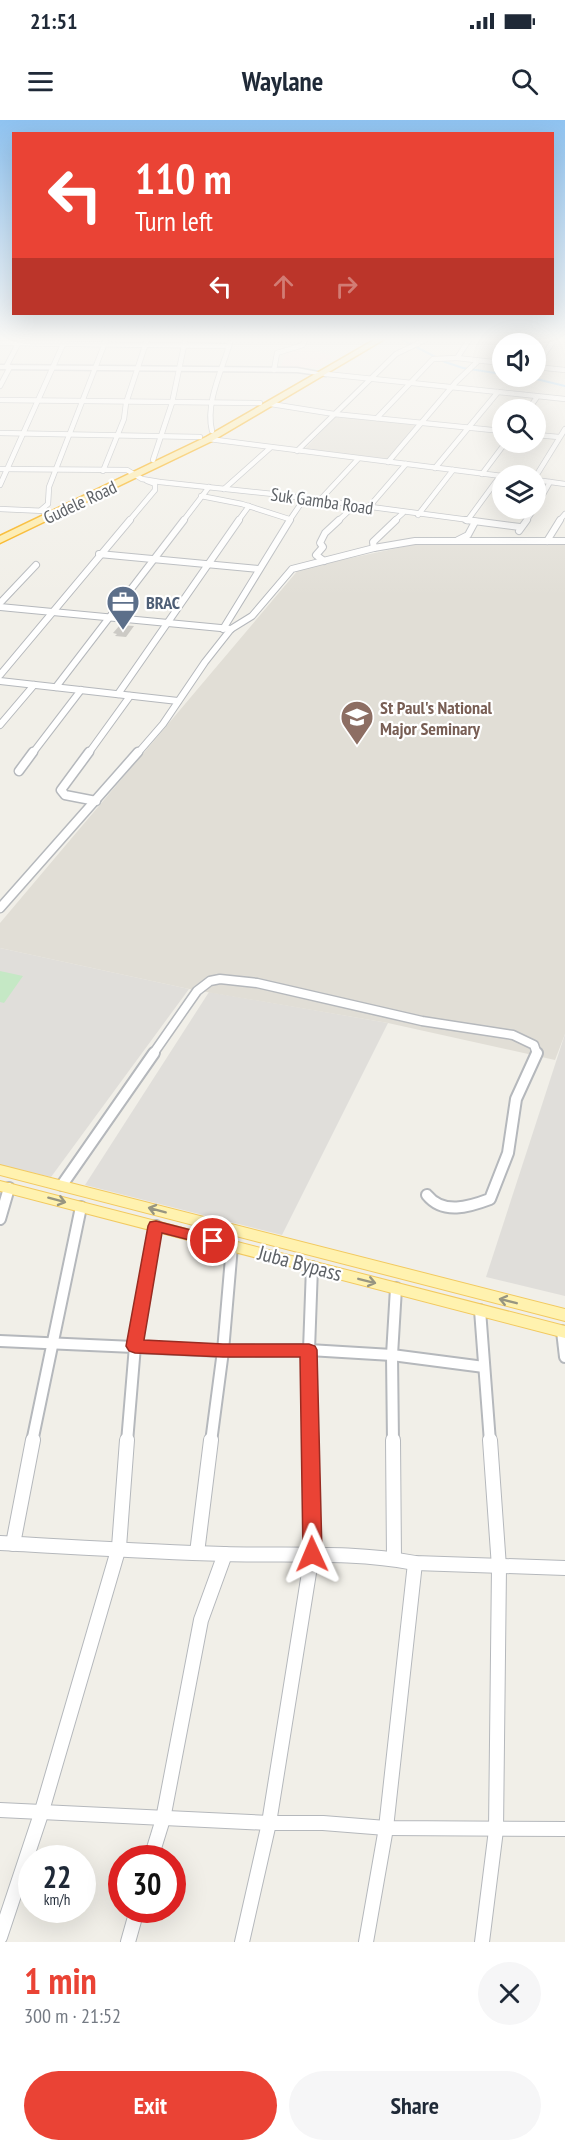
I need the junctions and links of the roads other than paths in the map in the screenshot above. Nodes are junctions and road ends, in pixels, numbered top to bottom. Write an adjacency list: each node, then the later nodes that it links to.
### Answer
1 (27, 425): 15 (street)
2 (73, 425): 16 (street)
3 (121, 425): 17 (street)
4 (165, 425): 18 (street)
5 (209, 425): 19 (street)
6 (225, 425): 19 (highway, Gudele Road)
7 (229, 425): 19 (highway, Gudele Road)
8 (323, 425): 23 (street)
9 (419, 425): 27 (street)
10 (449, 425): 11 (street)
11 (466, 427): 13 (street); 30 (street)
12 (565, 429): 21 (street)
13 (492, 430)
14 (0, 433): 15 (street)
15 (22, 434): 16 (street); 32 (street)
16 (70, 434): 17 (street); 33 (street)
17 (116, 436): 18 (street); 36 (street)
18 (162, 436): 19 (street); 26 (street)
19 (207, 436): 22 (street); 26 (highway, Gudele Road); 39 (highway, Gudele Road)
20 (546, 436): 21 (street)
21 (559, 437): 29 (street)
22 (270, 448): 23 (street); 46 (street)
23 (297, 451): 25 (street)
24 (498, 453): 37 (street)
25 (358, 459): 27 (street); 50 (street)
26 (153, 460): 34 (highway, Gudele Road)
27 (388, 462): 28 (street)
28 (406, 464): 30 (street); 53 (street)
29 (543, 465)
30 (435, 468): 35 (street)
31 (0, 469): 32 (street)
32 (7, 469): 33 (street); 42 (street)
33 (56, 469): 36 (street); 55 (street)
34 (126, 470): 36 (street); 39 (street, Suk Gamba Road); 55 (highway, Gudele Road)
35 (453, 470): 37 (street); 58 (street)
36 (103, 471)
37 (482, 474): 38 (street)
38 (492, 475)
39 (139, 477): 44 (street, Suk Gamba Road); 65 (highway, Gudele Road); 71 (street)
40 (546, 481): 41 (street)
41 (550, 482): 43 (street); 47 (street)
42 (0, 484)
43 (565, 484)
44 (210, 487): 46 (street, Suk Gamba Road); 48 (street)
45 (492, 488): 61 (street)
46 (224, 489): 49 (street, Suk Gamba Road)
47 (546, 489)
48 (201, 496): 51 (street); 72 (street)
49 (304, 499): 50 (street, Suk Gamba Road); 59 (street)
50 (319, 501): 52 (street, Suk Gamba Road)
51 (249, 506): 59 (street); 74 (street)
52 (354, 506): 53 (street, Suk Gamba Road); 73 (street)
53 (368, 508): 56 (street, Suk Gamba Road)
54 (0, 509): 55 (street)
55 (43, 510): 64 (highway, Gudele Road)
56 (403, 513): 58 (street, Suk Gamba Road); 70 (street)
57 (565, 514): 69 (street)
58 (418, 515): 61 (street, Suk Gamba Road)
59 (289, 519): 76 (street)
60 (526, 519): 63 (street)
61 (467, 520): 62 (street, Suk Gamba Road)
62 (475, 522): 63 (street, Suk Gamba Road); 66 (street)
63 (520, 527): 68 (street)
64 (0, 532)
65 (0, 540)
66 (456, 541): 68 (street); 70 (street)
67 (565, 541): 69 (street)
68 (517, 542): 69 (street)
69 (547, 542)
70 (374, 548): 73 (street)
71 (99, 554): 72 (street); 78 (street)
72 (153, 559): 74 (street); 79 (street)
73 (324, 561): 82 (street)
74 (207, 564): 76 (street); 80 (street)
75 (36, 565): 77 (street)
76 (258, 569): 81 (street)
77 (0, 605): 78 (street)
78 (51, 612): 79 (street); 83 (street)
79 (110, 618): 80 (street); 86 (street)
80 (165, 623): 81 (street); 88 (street)
81 (223, 629): 82 (street)
82 (231, 629): 90 (street)
83 (0, 675)
84 (0, 681): 85 (street)
85 (34, 685): 86 (street); 91 (street)
86 (56, 687): 87 (street)
87 (81, 690): 88 (street); 92 (street)
88 (118, 694): 89 (street)
89 (130, 696): 90 (street); 93 (street)
90 (178, 701): 93 (street)
91 (0, 725)
92 (19, 771)
93 (96, 801): 94 (street)
94 (1, 905)
95 (0, 1170): 96 (main road, Juba Bypass)
96 (62, 1185): 98 (street); 106 (main road, Juba Bypass, one-way to 96)
97 (5, 1187): 99 (main road, Juba Bypass, one-way to 99); 100 (street)
98 (427, 1195)
99 (81, 1207): 101 (main road, Juba Bypass); 109 (street)
100 (0, 1219)
101 (156, 1226): 102 (main road, Juba Bypass); 110 (street)
102 (232, 1246): 103 (main road, Juba Bypass); 112 (street)
103 (312, 1267): 104 (main road, Juba Bypass, one-way to 104); 111 (street)
104 (396, 1288): 105 (main road, Juba Bypass); 113 (street)
105 (480, 1310): 107 (main road, Juba Bypass); 115 (street)
106 (565, 1315)
107 (563, 1331): 114 (street)
108 (0, 1341): 109 (street)
109 (51, 1344): 110 (street); 116 (street)
110 (135, 1346): 112 (street); 117 (street)
111 (309, 1350): 112 (street); 113 (street); 120 (street)
112 (223, 1351): 118 (street)
113 (392, 1355): 115 (street); 121 (street)
114 (565, 1357)
115 (484, 1367): 123 (street)
116 (6, 1544): 117 (street)
117 (119, 1547): 118 (street); 126 (street)
118 (197, 1552): 119 (street)
119 (225, 1554): 120 (street); 127 (street)
120 (312, 1554): 121 (street); 128 (street)
121 (394, 1559): 122 (street)
122 (416, 1563): 123 (street); 129 (street)
123 (499, 1567): 124 (street); 131 (street)
124 (565, 1568)
125 (0, 1810): 126 (street)
126 (41, 1814): 127 (street); 134 (street)
127 (163, 1819): 128 (street); 132 (street)
128 (269, 1823): 129 (street); 136 (street)
129 (386, 1828): 131 (street); 137 (street)
130 (565, 1829): 131 (street)
131 (496, 1830): 138 (street)
132 (155, 1845)
133 (133, 1923): 135 (street)
134 (0, 1937)
135 (128, 1942)
136 (242, 1942)
137 (366, 1942)
138 (482, 1942)

